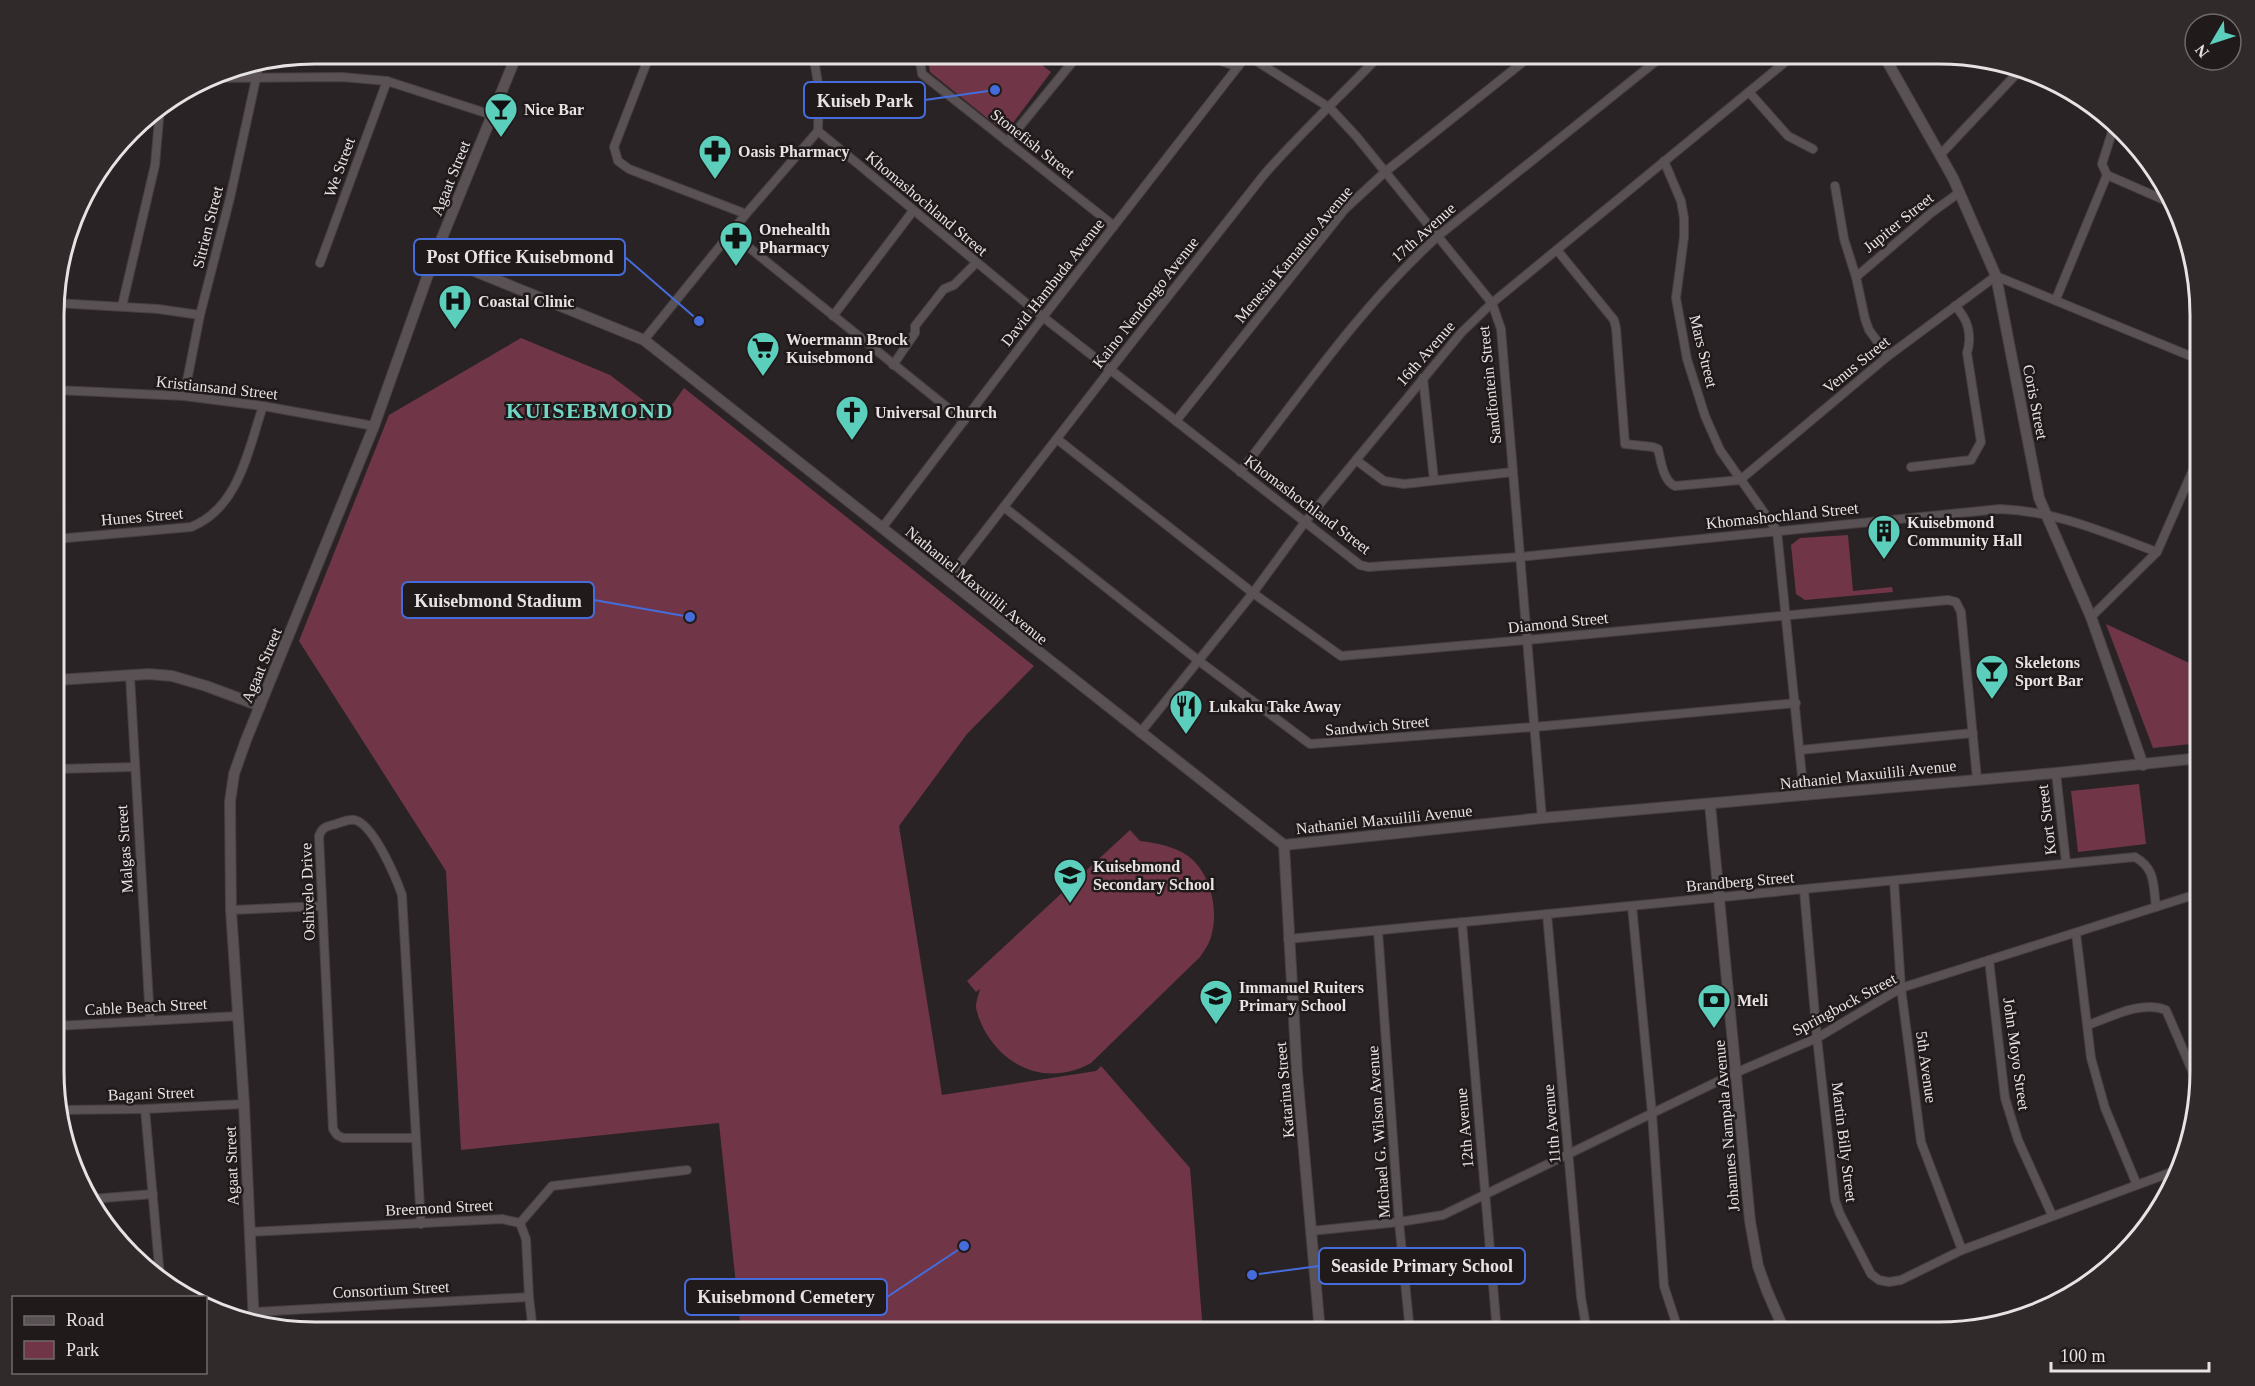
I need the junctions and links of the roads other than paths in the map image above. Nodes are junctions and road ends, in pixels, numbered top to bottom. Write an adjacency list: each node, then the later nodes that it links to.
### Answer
1 (513, 64): 22 (street, Agaat Street)
2 (646, 64): 36 (street)
3 (815, 64): 24 (street)
4 (920, 64): 26 (street, Stonefish Street)
5 (1071, 64): 26 (street)
6 (1230, 64): 14 (street)
7 (1240, 64): 14 (street, David Hambuda Avenue)
8 (1261, 64): 21 (street, Sandfontein Street)
9 (1372, 64): 21 (street, Kaino Nendongo Avenue)
10 (1520, 64): 30 (street, Menesia Kamatuto Avenue)
11 (1653, 64): 39 (street, 17th Avenue)
12 (1783, 64): 20 (street, 16th Avenue)
13 (1890, 64): 28 (street, Coris Street)
14 (1238, 67): 37 (street, David Hambuda Avenue)
15 (258, 71): 18 (street, Sitrien Street)
16 (2014, 76): 28 (street)
17 (237, 77): 18 (street)
18 (258, 77): 19 (street); 51 (street, Sitrien Street)
19 (387, 81): 22 (street); 42 (street, We Street)
20 (1749, 92): 27 (street); 29 (street, 16th Avenue)
21 (1330, 108): 30 (street, Sandfontein Street); 58 (street, Kaino Nendongo Avenue)
22 (492, 115): 41 (street, Agaat Street)
23 (159, 119): 49 (street)
24 (818, 131): 35 (street, Khomashochland Street); 36 (street)
25 (2111, 133): 31 (street)
26 (1006, 142): 37 (street, Stonefish Street)
27 (1813, 149)
28 (1940, 155): 33 (street, Coris Street)
29 (1665, 161): 40 (street, 16th Avenue); 73 (street, Mars Street)
30 (1385, 172): 39 (street, Sandfontein Street); 64 (street, Menesia Kamatuto Avenue)
31 (2107, 175): 34 (street); 46 (street)
32 (1835, 186): 45 (street)
33 (1960, 192): 44 (street, Coris Street); 45 (street, Jupiter Street)
34 (2162, 199)
35 (914, 211): 43 (street, Khomashochland Street); 52 (street)
36 (746, 214): 38 (street)
37 (1114, 226): 53 (street, David Hambuda Avenue)
38 (730, 233): 52 (street); 54 (street)
39 (1438, 236): 48 (street, Sandfontein Street); 69 (street, 17th Avenue)
40 (1557, 250): 48 (street, 16th Avenue); 73 (street)
41 (435, 255): 54 (street, Nathaniel Maxuilili Avenue); 65 (street, Agaat Street)
42 (320, 263)
43 (976, 263): 53 (street, Khomashochland Street); 57 (street)
44 (1996, 276): 46 (street); 50 (street, Venus Street); 75 (street, Coris Street)
45 (1856, 277): 55 (street)
46 (2056, 299): 56 (street)
47 (65, 303): 49 (street)
48 (1492, 303): 59 (street, 16th Avenue); 70 (street, Sandfontein Street)
49 (122, 306): 51 (street)
50 (1955, 306): 55 (street, Venus Street); 68 (street)
51 (200, 315): 61 (street, Sitrien Street)
52 (832, 316): 57 (street)
53 (1043, 317): 58 (street, Khomashochland Street); 63 (street, David Hambuda Avenue)
54 (644, 340): 77 (street, Nathaniel Maxuilili Avenue)
55 (1888, 356): 73 (street, Venus Street)
56 (2190, 356)
57 (893, 365): 63 (street)
58 (1110, 370): 64 (street, Khomashochland Street); 66 (street, Kaino Nendongo Avenue)
59 (1423, 378): 67 (street, 16th Avenue); 72 (street)
60 (64, 390): 61 (street, Kristiansand Street)
61 (184, 396): 62 (street, Kristiansand Street)
62 (263, 406): 65 (street, Kristiansand Street); 79 (street, Hunes Street)
63 (964, 421): 77 (street, David Hambuda Avenue)
64 (1176, 421): 69 (street, Khomashochland Street)
65 (374, 426): 91 (street, Agaat Street)
66 (1057, 439): 74 (street, Kaino Nendongo Avenue); 83 (street, Diamond Street)
67 (1356, 460): 72 (street); 76 (street, 16th Avenue)
68 (1911, 467)
69 (1240, 472): 76 (street, Khomashochland Street)
70 (1513, 472): 72 (street); 81 (street, Sandfontein Street)
71 (2190, 477): 80 (street)
72 (1434, 480)
73 (1740, 480): 78 (street, Mars Street)
74 (1004, 507): 82 (street, Kaino Nendongo Avenue); 87 (street, Sandwich Street)
75 (2044, 513): 78 (street, Khomashochland Street); 80 (street, Khomashochland Street); 85 (street, Coris Street)
76 (1305, 522): 81 (street, Khomashochland Street); 83 (street, 16th Avenue)
77 (882, 528): 82 (street, Nathaniel Maxuilili Avenue)
78 (1777, 531): 81 (street, Khomashochland Street); 84 (street)
79 (64, 538)
80 (2157, 552): 85 (street)
81 (1520, 556): 86 (street, Sandfontein Street)
82 (946, 580): 93 (street, Nathaniel Maxuilili Avenue)
83 (1253, 593): 86 (street, Diamond Street); 87 (street, 16th Avenue)
84 (1786, 615): 86 (street, Diamond Street); 90 (street); 94 (street, Diamond Street)
85 (2091, 617): 97 (street, Coris Street)
86 (1527, 640): 92 (street, Sandfontein Street)
87 (1199, 661): 92 (street, Sandwich Street); 93 (street, 16th Avenue)
88 (130, 676): 89 (street); 91 (street); 98 (street, Malgas Street)
89 (64, 680)
90 (1796, 703): 92 (street, Sandwich Street); 95 (street)
91 (260, 706): 114 (street, Agaat Street)
92 (1534, 727): 104 (street, Sandfontein Street)
93 (1140, 733): 105 (street, Nathaniel Maxuilili Avenue)
94 (1973, 733): 95 (street); 101 (street, Diamond Street)
95 (1800, 750): 102 (street)
96 (2190, 759): 97 (street, Nathaniel Maxuilili Avenue)
97 (2143, 765): 100 (street, Nathaniel Maxuilili Avenue)
98 (134, 767): 99 (street); 123 (street, Malgas Street)
99 (64, 769)
100 (2056, 773): 101 (street, Nathaniel Maxuilili Avenue); 106 (street, Kort Street)
101 (1977, 779): 102 (street, Nathaniel Maxuilili Avenue)
102 (1804, 796): 103 (street, Nathaniel Maxuilili Avenue)
103 (1710, 804): 104 (street, Nathaniel Maxuilili Avenue); 110 (street, Johannes Nampala Avenue)
104 (1542, 818): 105 (street, Nathaniel Maxuilili Avenue)
105 (1284, 845): 119 (street, Katarina Street)
106 (2066, 863): 107 (street, Brandberg Street); 113 (street, Brandberg Street)
107 (1894, 881): 108 (street, Brandberg Street); 121 (street, 5th Avenue)
108 (1804, 890): 110 (street, Brandberg Street); 126 (street, Martin Billy Street)
109 (2190, 896): 113 (street, Springbock Street)
110 (1719, 897): 112 (street, Brandberg Street); 128 (street, Johannes Nampala Avenue)
111 (322, 906): 114 (street); 133 (street, Oshivelo Drive); 133 (street, Oshivelo Drive)
112 (1632, 906): 115 (street, Brandberg Street); 132 (street)
113 (2156, 907): 118 (street, Springbock Street)
114 (231, 910): 122 (street, Agaat Street)
115 (1546, 914): 116 (street, Brandberg Street); 134 (street, 11th Avenue)
116 (1462, 922): 117 (street, Brandberg Street); 139 (street, 12th Avenue)
117 (1378, 931): 119 (street, Brandberg Street); 142 (street, Michael G. Wilson Avenue)
118 (2076, 933): 120 (street, Springbock Street); 124 (street)
119 (1288, 939): 145 (street, Katarina Street)
120 (1989, 960): 121 (street, Springbock Street); 141 (street, John Moyo Street)
121 (1901, 988): 126 (street, Springbock Street); 147 (street, 5th Avenue)
122 (238, 1016): 123 (street, Cable Beach Street); 129 (street, Agaat Street)
123 (150, 1020): 125 (street, Cable Beach Street)
124 (2088, 1025): 127 (street); 137 (street)
125 (64, 1026)
126 (1817, 1038): 128 (street, Springbock Street); 147 (street, Martin Billy Street)
127 (2190, 1066)
128 (1735, 1073): 132 (street, Springbock Street); 157 (street, Johannes Nampala Avenue)
129 (244, 1104): 130 (street, Bagani Street); 146 (street, Agaat Street)
130 (145, 1109): 131 (street, Bagani Street); 138 (street)
131 (68, 1110)
132 (1652, 1113): 134 (street, Springbock Street); 156 (street)
133 (415, 1138): 144 (street, Oshivelo Drive)
134 (1568, 1155): 139 (street, Springbock Street); 155 (street, 11th Avenue)
135 (687, 1170): 143 (street)
136 (2168, 1173): 137 (street, Martin Billy Street)
137 (2137, 1185): 141 (street, Martin Billy Street)
138 (153, 1194): 140 (street); 148 (street)
139 (1485, 1195): 142 (street, Springbock Street); 154 (street, 12th Avenue)
140 (100, 1198)
141 (2052, 1215): 147 (street, Martin Billy Street)
142 (1399, 1222): 145 (street, Springbock Street); 153 (street, Michael G. Wilson Avenue)
143 (520, 1223): 144 (street, Breemond Street); 149 (street)
144 (421, 1224): 146 (street, Breemond Street)
145 (1311, 1231): 152 (street, Katarina Street)
146 (249, 1232): 150 (street, Agaat Street)
147 (1962, 1250)
148 (158, 1266)
149 (529, 1297): 150 (street, Consortium Street); 151 (street)
150 (254, 1312)
151 (532, 1322)
152 (1319, 1322)
153 (1409, 1322)
154 (1496, 1322)
155 (1585, 1322)
156 (1676, 1322)
157 (1780, 1322)

